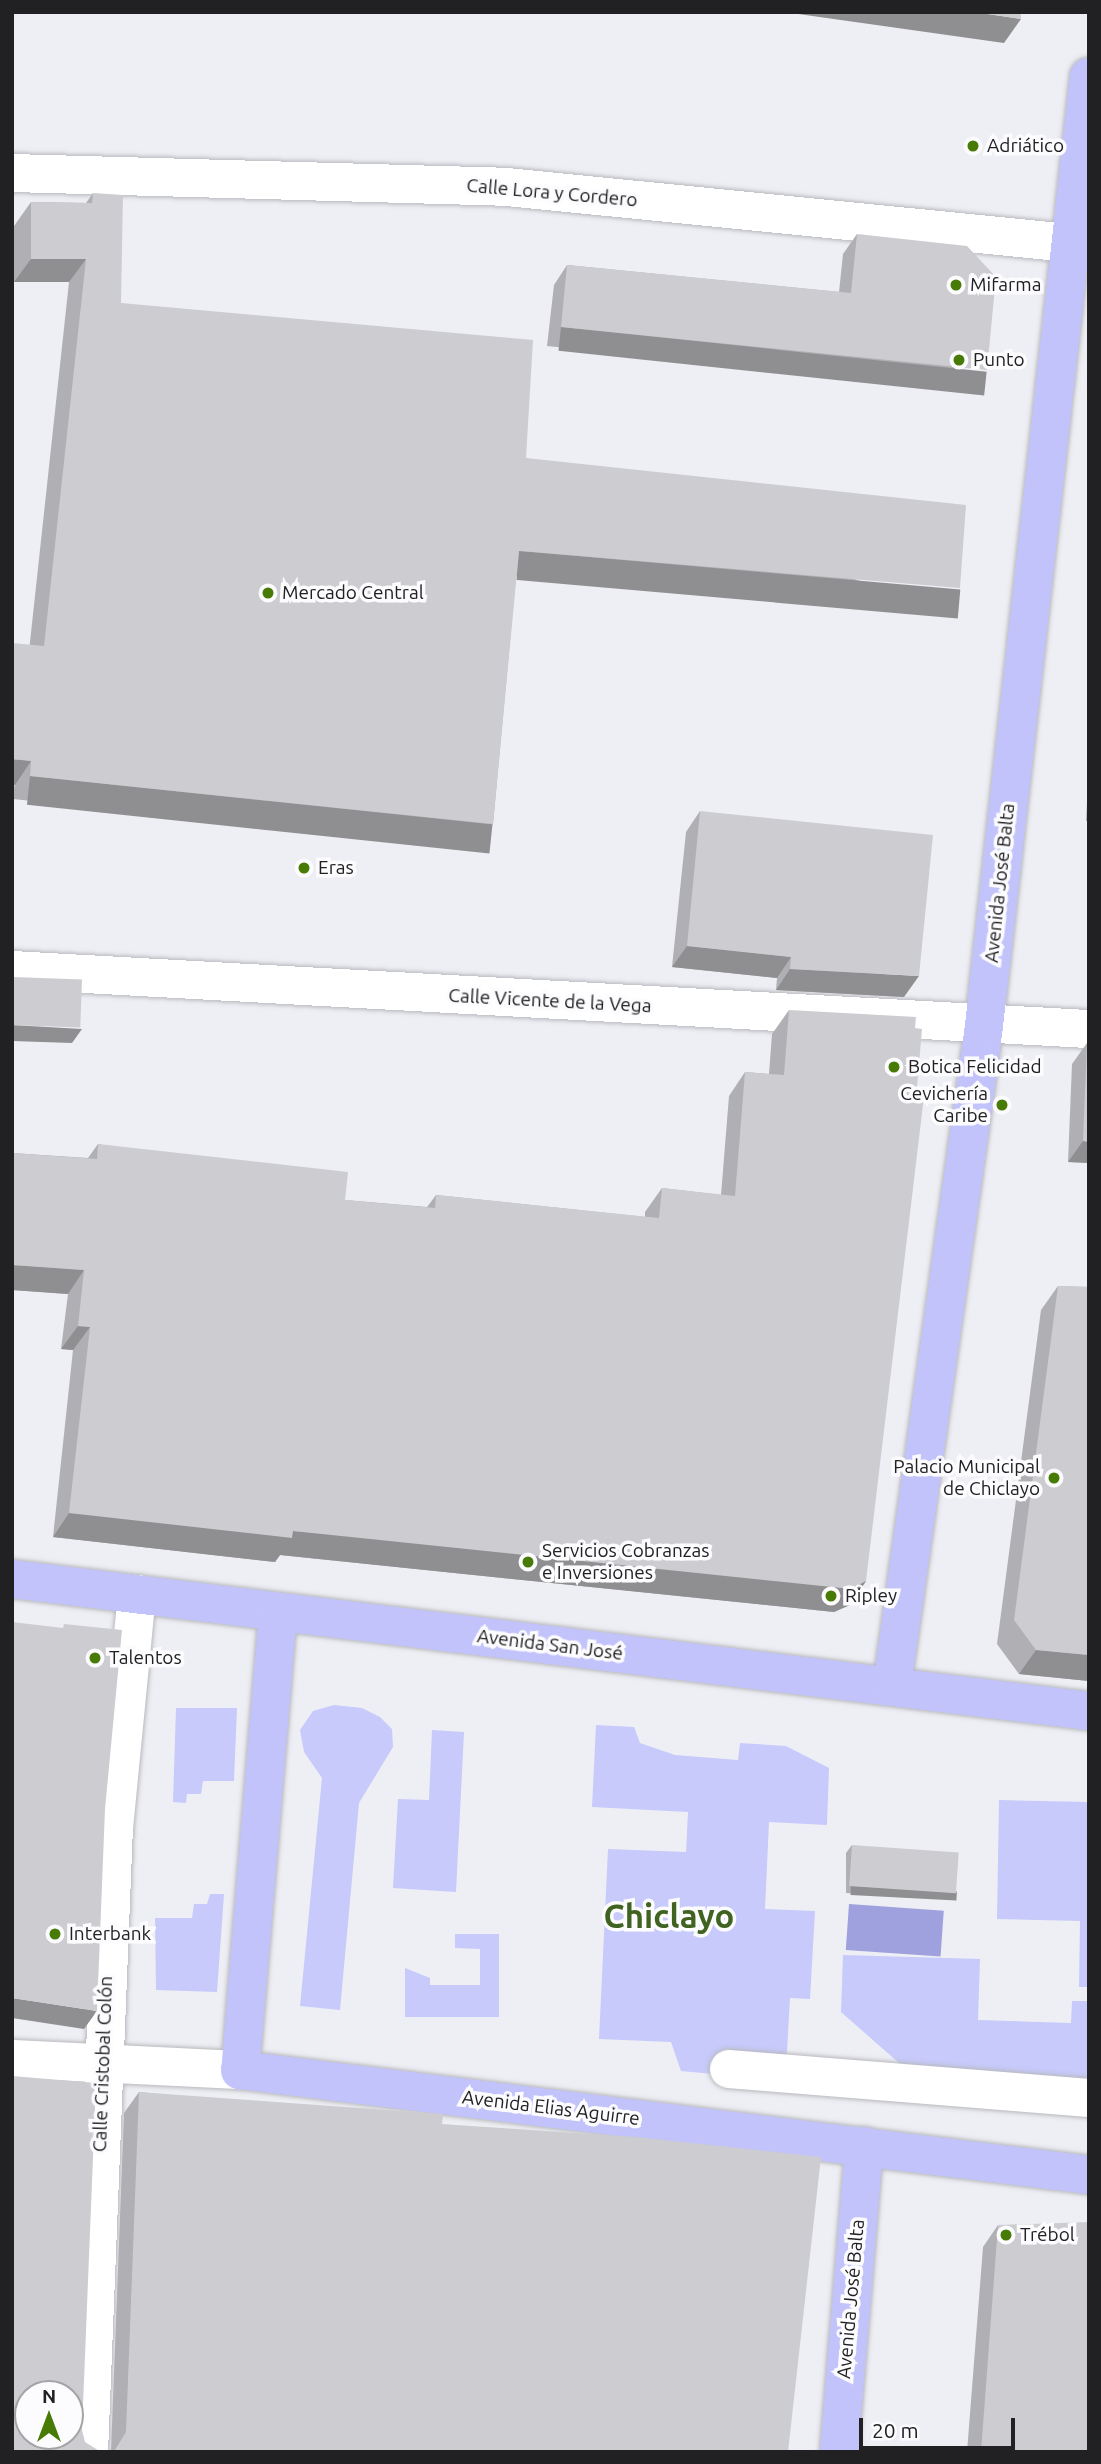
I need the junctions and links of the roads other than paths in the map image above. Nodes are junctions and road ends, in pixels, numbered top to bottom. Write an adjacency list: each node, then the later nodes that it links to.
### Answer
1 (1089, 77): 3 (main road, Avenida José Balta)
2 (12, 173): 3 (street, Calle Lora y Cordero)
3 (1081, 244): 5 (main road, Avenida José Balta)
4 (12, 970): 5 (street, Calle Vicente de la Vega)
5 (984, 1026): 6 (street, Calle Vicente de la Vega); 10 (main road, Avenida José Balta)
6 (1089, 1029)
7 (12, 1578): 8 (main road, Avenida San José)
8 (137, 1594): 9 (main road, Avenida San José); 13 (street, Calle Cristobal Colón)
9 (278, 1612): 10 (main road, Avenida San José); 15 (main road)
10 (892, 1686): 11 (main road, Avenida San José)
11 (1089, 1712)
12 (12, 2059): 13 (street, Avenida Elias Aguirre)
13 (103, 2063): 15 (street, Avenida Elias Aguirre); 19 (street, Calle Cristobal Colón)
14 (729, 2069): 16 (street)
15 (240, 2070): 17 (main road, Avenida Elias Aguirre)
16 (1089, 2098)
17 (864, 2146): 18 (main road, Avenida Elias Aguirre); 20 (main road, Avenida José Balta)
18 (1089, 2175)
19 (89, 2452)
20 (839, 2452)

